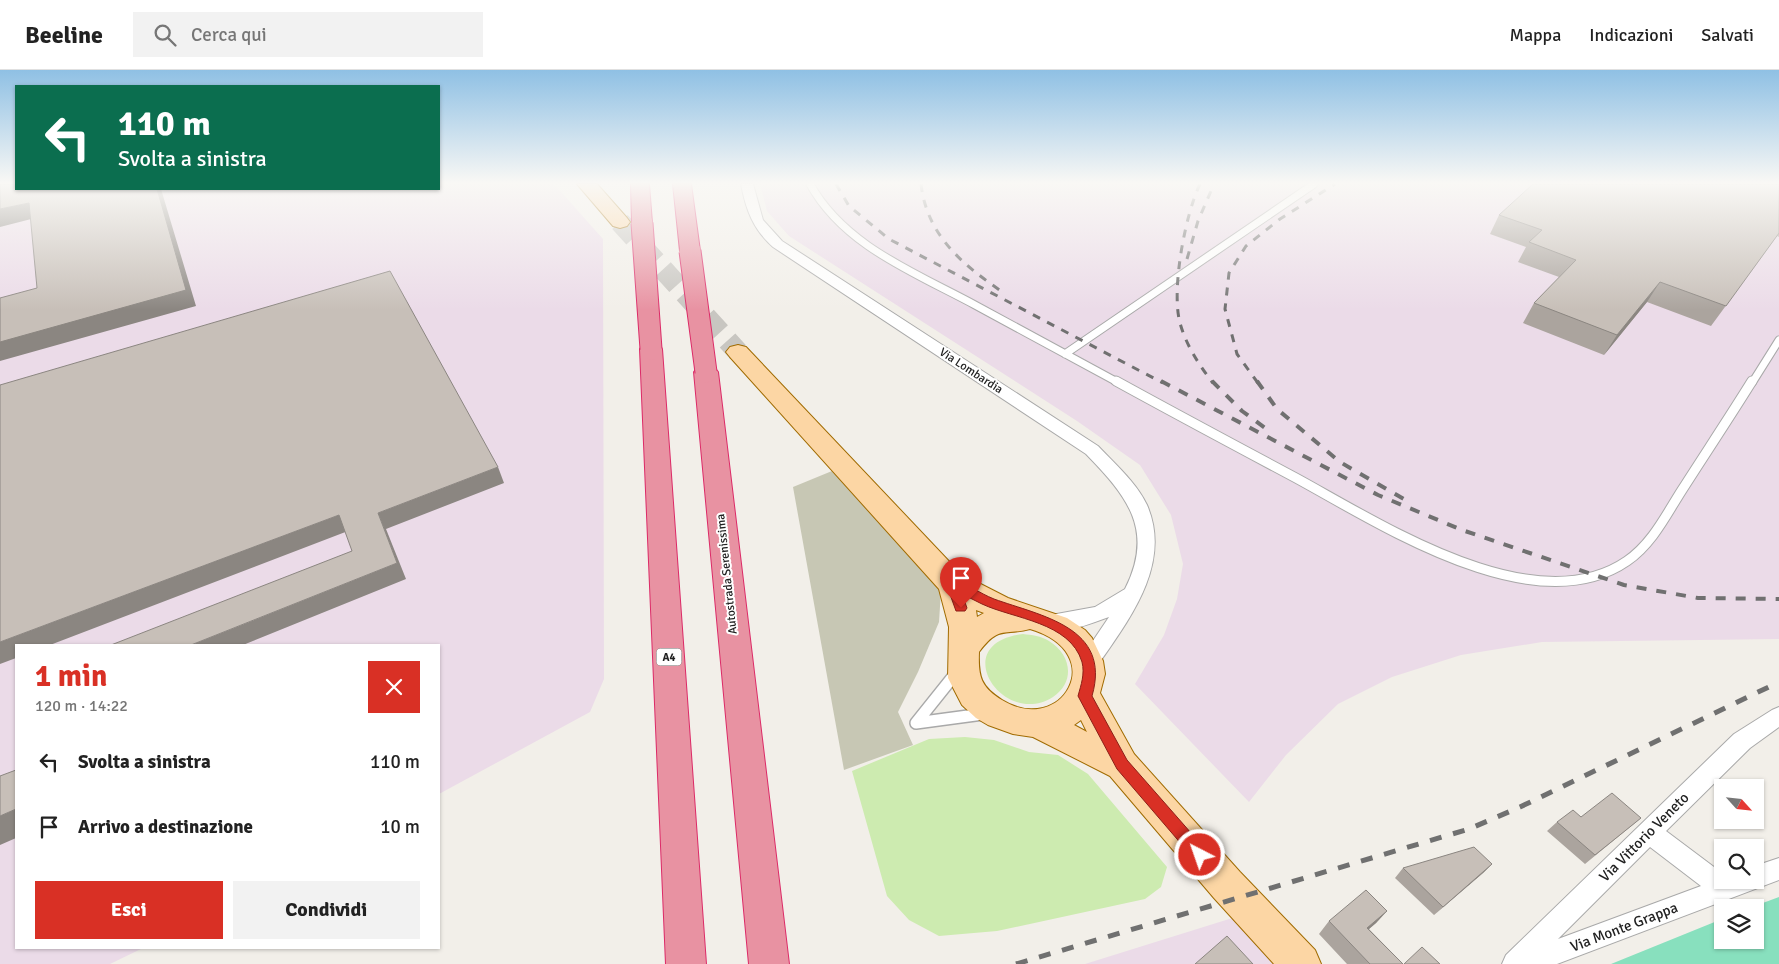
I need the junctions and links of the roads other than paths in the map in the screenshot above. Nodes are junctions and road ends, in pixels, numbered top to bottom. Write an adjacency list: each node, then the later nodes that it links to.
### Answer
1 (642, 226): 24 (highway, A4, bridge)
2 (687, 226): 25 (highway, Autostrada Serenissima, bridge)
3 (760, 226): 10 (street, Via Lombardia)
4 (842, 226): 8 (lane)
5 (1253, 226): 8 (lane)
6 (1779, 340): 8 (lane)
7 (738, 352): 9 (main road)
8 (1065, 354)
9 (952, 583): 11 (main road); 12 (main road)
10 (1137, 584): 11 (street, Via Lombardia); 13 (street, Via Lombardia)
11 (1041, 620): 12 (main road); 13 (main road)
12 (963, 656): 15 (main road); 15 (lane)
13 (1088, 663): 14 (main road)
14 (1085, 696): 17 (main road); 18 (main road)
15 (994, 713): 17 (main road)
16 (1779, 716): 19 (street, Via Vittorio Veneto)
17 (1036, 723): 18 (main road)
18 (1122, 765): 26 (main road)
19 (1649, 832): 22 (street); 27 (street, Via Vittorio Veneto)
20 (1779, 869): 21 (street)
21 (1764, 875)
22 (1714, 881)
23 (1724, 889): 28 (street, Via Monte Grappa)
24 (686, 964)
25 (769, 964)
26 (1301, 964)
27 (1515, 964)
28 (1524, 964)

